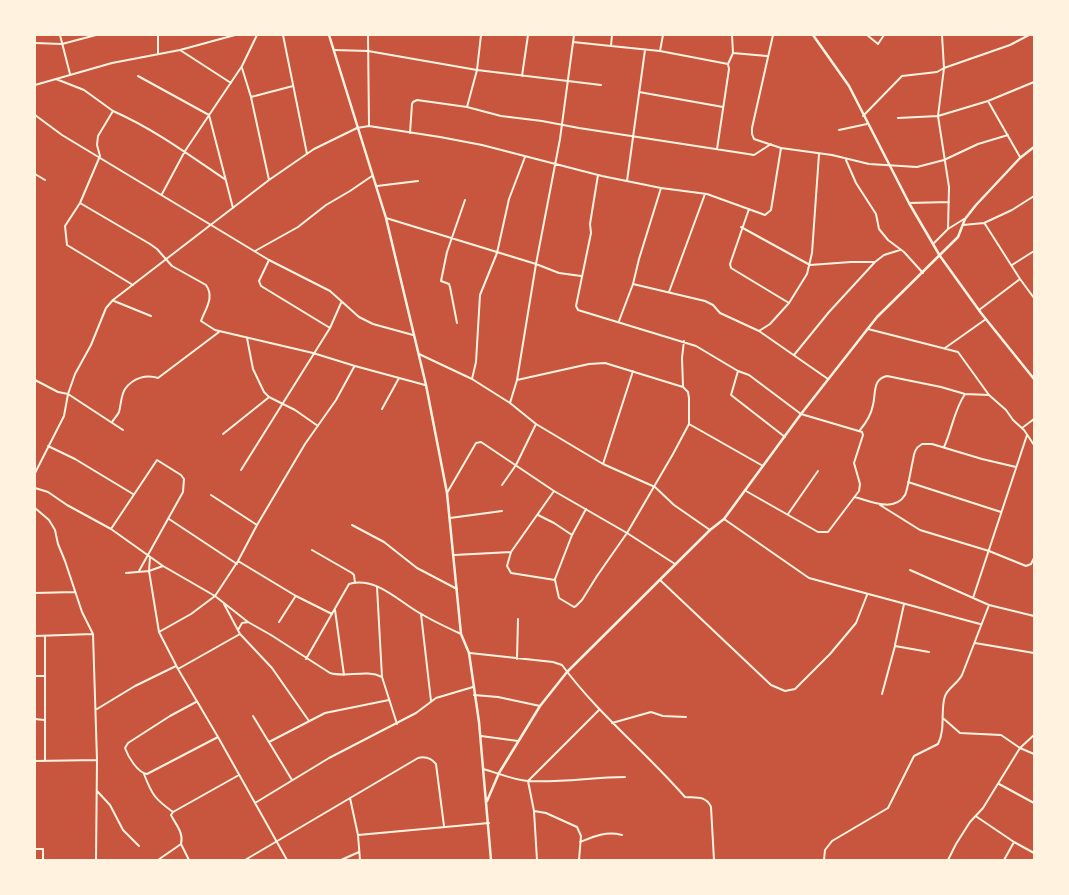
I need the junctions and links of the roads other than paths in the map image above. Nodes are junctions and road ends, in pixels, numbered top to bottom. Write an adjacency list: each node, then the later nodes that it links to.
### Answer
1 (60, 35): 23 (street)
2 (96, 35): 23 (street)
3 (158, 35): 31 (street)
4 (235, 35): 25 (street)
5 (257, 35): 34 (street)
6 (282, 35): 46 (street)
7 (329, 35): 26 (street)
8 (368, 35): 28 (street)
9 (481, 35): 36 (street)
10 (528, 35): 39 (street)
11 (574, 35): 21 (street)
12 (612, 35): 24 (street)
13 (663, 35): 29 (street)
14 (732, 35): 30 (street)
15 (773, 35): 32 (street)
16 (813, 35): 55 (street)
17 (867, 35): 18 (street)
18 (884, 35)
19 (942, 35): 35 (street)
20 (1029, 35): 35 (street)
21 (573, 42): 24 (street); 41 (street)
22 (35, 43): 23 (street)
23 (62, 44): 37 (street)
24 (611, 46): 27 (street)
25 (180, 50): 31 (street); 43 (street)
26 (334, 50): 28 (street); 61 (street)
27 (646, 50): 29 (street); 47 (street)
28 (368, 51): 36 (street); 60 (street)
29 (660, 51): 33 (street)
30 (734, 52): 32 (street); 33 (street)
31 (158, 54): 37 (street)
32 (767, 56): 66 (street)
33 (728, 64): 50 (street)
34 (242, 66): 43 (street); 48 (street)
35 (944, 68): 55 (street); 56 (street)
36 (477, 70): 39 (street); 51 (street)
37 (70, 74): 40 (street)
38 (138, 76): 54 (street)
39 (522, 76): 41 (street)
40 (56, 79): 44 (street); 52 (street)
41 (568, 81): 45 (street); 59 (street)
42 (1034, 82): 49 (street)
43 (230, 83): 54 (street)
44 (35, 85)
45 (601, 85)
46 (293, 86): 48 (street); 71 (street)
47 (639, 92): 50 (street); 65 (street)
48 (251, 97): 85 (street)
49 (988, 101): 56 (street); 64 (street)
50 (723, 107): 69 (street)
51 (466, 108): 59 (street); 63 (street)
52 (114, 110): 70 (street); 73 (street)
53 (35, 115): 73 (street)
54 (209, 115): 70 (street); 84 (street)
55 (863, 116): 58 (street)
56 (938, 116): 57 (street); 77 (street)
57 (898, 118)
58 (867, 124): 62 (street); 79 (street)
59 (562, 125): 65 (street); 78 (street)
60 (369, 126): 61 (street); 63 (street)
61 (357, 128): 71 (street); 81 (street)
62 (839, 130)
63 (410, 133): 74 (street)
64 (1008, 135): 75 (street); 77 (street)
65 (633, 137): 69 (street); 87 (street)
66 (771, 144): 68 (street); 69 (street)
67 (1034, 147): 75 (street)
68 (781, 148): 72 (street); 98 (street)
69 (718, 149)
70 (185, 151): 84 (street); 90 (street)
71 (307, 154): 85 (street)
72 (819, 154): 76 (street); 117 (street)
73 (100, 156): 90 (street); 95 (street)
74 (526, 156): 78 (street); 111 (street)
75 (1020, 158): 100 (street)
76 (846, 159): 79 (street); 108 (street)
77 (944, 160): 79 (street); 94 (street)
78 (555, 164): 82 (street); 116 (street)
79 (891, 166): 96 (street)
80 (35, 174): 83 (street)
81 (374, 175): 88 (street); 109 (street)
82 (598, 175): 87 (street); 120 (street)
83 (44, 180)
84 (226, 180): 97 (street)
85 (270, 180): 97 (street)
86 (418, 181): 88 (street)
87 (627, 181): 89 (street)
88 (377, 186): 99 (street)
89 (661, 188): 91 (street); 122 (street)
90 (162, 194): 102 (street)
91 (705, 194): 98 (street); 124 (street)
92 (1034, 196): 101 (street)
93 (465, 200): 106 (street)
94 (949, 202): 96 (street); 105 (street)
95 (80, 203): 113 (street); 123 (street)
96 (909, 203): 107 (street)
97 (233, 208): 102 (street)
98 (749, 209): 104 (street)
99 (386, 218): 106 (street); 138 (street)
100 (964, 219): 103 (street); 105 (street)
101 (984, 223): 103 (street); 118 (street)
102 (211, 225): 109 (street); 113 (street)
103 (963, 225): 112 (street)
104 (742, 227): 117 (street); 128 (street)
105 (948, 229): 107 (street)
106 (452, 239): 111 (street); 133 (street)
107 (932, 244): 112 (street)
108 (900, 250): 115 (street); 119 (street)
109 (255, 251): 114 (street)
110 (1034, 251): 118 (street)
111 (496, 252): 116 (street); 149 (street)
112 (940, 256): 119 (street); 129 (street)
113 (167, 258): 123 (street); 137 (street)
114 (269, 260): 127 (street); 134 (street)
115 (875, 262): 117 (street); 144 (street)
116 (536, 264): 120 (street); 153 (street)
117 (810, 265): 128 (street)
118 (1012, 265): 121 (street)
119 (923, 273): 135 (street)
120 (582, 276): 132 (street)
121 (1020, 278): 125 (street); 129 (street)
122 (633, 284): 124 (street); 132 (street)
123 (133, 285): 126 (street)
124 (669, 292): 136 (street)
125 (1034, 298)
126 (113, 300): 130 (street); 156 (street)
127 (341, 302): 134 (street); 138 (street)
128 (789, 303): 136 (street)
129 (979, 310): 131 (street)
130 (151, 316)
131 (986, 319): 141 (street); 150 (street)
132 (619, 322): 140 (street)
133 (457, 323)
134 (330, 328): 142 (street)
135 (868, 329): 141 (street); 151 (street)
136 (758, 331): 144 (street)
137 (219, 332): 139 (street); 165 (street)
138 (413, 335): 143 (street)
139 (247, 338): 142 (street); 159 (street)
140 (684, 341): 147 (street); 155 (street)
141 (945, 348): 158 (street)
142 (313, 353): 145 (street); 160 (street)
143 (419, 354): 149 (street); 154 (street)
144 (794, 355): 151 (street)
145 (355, 366): 148 (street); 168 (street)
146 (633, 371): 153 (street); 155 (street); 178 (street)
147 (738, 371): 163 (street); 174 (street)
148 (399, 378): 154 (street); 162 (street)
149 (472, 378): 161 (street)
150 (1034, 378)
151 (828, 379): 163 (street)
152 (35, 380): 156 (street)
153 (517, 380): 161 (street)
154 (426, 385): 191 (street)
155 (684, 387): 167 (street)
156 (68, 394): 165 (street); 176 (street)
157 (965, 394): 158 (street); 171 (street); 177 (street)
158 (989, 395): 169 (street)
159 (269, 397): 160 (street); 172 (street)
160 (282, 403): 168 (street); 182 (street)
161 (510, 403): 166 (street)
162 (382, 409)
163 (801, 414): 171 (street); 174 (street)
164 (1034, 418): 169 (street)
165 (112, 422): 170 (street)
166 (536, 424): 178 (street); 179 (street)
167 (689, 424): 180 (street); 187 (street)
168 (318, 426): 205 (street)
169 (1022, 428): 173 (street)
170 (123, 430)
171 (860, 430): 194 (street)
172 (223, 434)
173 (1027, 435): 175 (street); 181 (street)
174 (785, 437): 180 (street)
175 (1034, 445)
176 (48, 446): 184 (street); 192 (street)
177 (944, 447): 181 (street); 185 (street)
178 (603, 464): 187 (street)
179 (516, 465): 186 (street); 189 (street); 191 (street)
180 (763, 466): 190 (street)
181 (1016, 467): 199 (street)
182 (241, 470)
183 (818, 471): 201 (street)
184 (35, 473)
185 (907, 482): 195 (street); 199 (street)
186 (502, 485)
187 (654, 487): 208 (street); 209 (street)
188 (35, 488): 207 (street)
189 (554, 491): 197 (street); 200 (street)
190 (746, 491): 201 (street); 204 (street)
191 (446, 493): 202 (street)
192 (133, 494): 203 (street); 207 (street)
193 (211, 495): 205 (street)
194 (855, 496): 195 (street); 201 (street)
195 (880, 505): 212 (street)
196 (35, 508): 229 (street)
197 (586, 509): 209 (street); 210 (street)
198 (502, 511): 202 (street)
199 (1001, 512): 212 (street)
200 (538, 515): 210 (street); 213 (street)
201 (787, 515)
202 (450, 518): 215 (street)
203 (169, 519): 214 (street); 217 (street)
204 (724, 519): 208 (street); 231 (street)
205 (257, 525): 217 (street)
206 (352, 525): 228 (street)
207 (111, 529): 214 (street)
208 (710, 530): 218 (street)
209 (627, 533): 218 (street); 224 (street)
210 (572, 535): 224 (street)
211 (312, 550): 226 (street)
212 (989, 551): 216 (street); 234 (street)
213 (511, 552): 215 (street); 224 (street)
214 (148, 555): 219 (street); 221 (street); 222 (street)
215 (454, 555): 228 (street)
216 (1034, 558)
217 (238, 563): 232 (street); 233 (street)
218 (676, 564): 225 (street)
219 (162, 566): 222 (street); 232 (street)
220 (910, 570): 234 (street)
221 (139, 571): 222 (street); 223 (street)
222 (150, 571): 247 (street)
223 (126, 573)
224 (555, 580)
225 (660, 580): 231 (street); 262 (street)
226 (355, 583): 227 (street); 238 (street)
227 (377, 587): 239 (street); 266 (street)
228 (457, 589): 250 (street)
229 (75, 592): 230 (street); 248 (street)
230 (35, 593)
231 (867, 594): 236 (street)
232 (216, 596): 235 (street); 247 (street)
233 (296, 596): 240 (street); 244 (street)
234 (973, 598): 237 (street)
235 (223, 602): 243 (street); 246 (street)
236 (904, 604): 245 (street); 254 (street)
237 (989, 605): 241 (street); 245 (street)
238 (335, 610): 240 (street); 263 (street)
239 (421, 614): 250 (street); 272 (street)
240 (333, 615): 258 (street)
241 (1034, 616)
242 (518, 619): 259 (street)
243 (248, 622): 246 (street); 258 (street)
244 (279, 622)
245 (981, 624): 253 (street)
246 (238, 630): 249 (street)
247 (159, 632): 260 (street)
248 (93, 634): 252 (street); 274 (street)
249 (240, 634): 261 (street); 281 (street)
250 (461, 634): 257 (street)
251 (35, 636): 252 (street)
252 (45, 636): 265 (street)
253 (975, 643): 256 (street); 278 (street)
254 (895, 646): 255 (street); 268 (street)
255 (929, 652)
256 (1034, 652)
257 (469, 653): 259 (street); 267 (street)
258 (306, 659): 263 (street)
259 (517, 659): 262 (street)
260 (176, 666): 261 (street); 274 (street)
261 (178, 669): 271 (street)
262 (567, 672): 273 (street); 275 (street)
263 (344, 675): 266 (street)
264 (35, 676): 265 (street)
265 (44, 676): 280 (street)
266 (382, 677): 270 (street)
267 (473, 687): 269 (street); 272 (street)
268 (882, 694)
269 (474, 695): 273 (street); 285 (street)
270 (389, 700): 281 (street); 283 (street)
271 (196, 702): 286 (street); 296 (street)
272 (431, 702): 283 (street)
273 (540, 706): 287 (street)
274 (96, 709): 291 (street)
275 (599, 710): 282 (street); 300 (street)
276 (253, 716): 288 (street)
277 (686, 717): 282 (street)
278 (944, 719): 289 (street); 335 (street)
279 (35, 720): 280 (street)
280 (44, 720): 293 (street)
281 (309, 721): 288 (street)
282 (612, 723): 334 (street)
283 (396, 724): 299 (street)
284 (1034, 735): 289 (street)
285 (480, 736): 287 (street); 294 (street)
286 (218, 737): 296 (street); 297 (street)
287 (518, 741): 295 (street)
288 (269, 742): 299 (street)
289 (1020, 748): 290 (street); 301 (street)
290 (1034, 754)
291 (97, 760): 293 (street); 302 (street)
292 (35, 761): 293 (street)
293 (45, 761)
294 (483, 769): 295 (street); 304 (street)
295 (499, 773): 300 (street); 304 (street)
296 (144, 774): 308 (street)
297 (239, 775): 305 (street); 308 (street)
298 (626, 777): 300 (street)
299 (292, 780): 305 (street)
300 (528, 781): 307 (street)
301 (999, 784): 306 (street); 309 (street)
302 (97, 791): 318 (street); 324 (street)
303 (350, 798): 311 (street); 312 (street); 314 (street)
304 (487, 801): 310 (street)
305 (255, 803): 314 (street)
306 (1034, 803)
307 (534, 811): 315 (street); 332 (street)
308 (173, 812): 317 (street)
309 (976, 816): 316 (street); 336 (street)
310 (489, 823): 311 (street); 331 (street)
311 (444, 826): 312 (street)
312 (358, 835): 320 (street)
313 (622, 835): 315 (street)
314 (276, 840): 322 (street); 328 (street)
315 (580, 842): 333 (street)
316 (1014, 842): 321 (street); 337 (street)
317 (181, 844): 325 (street); 326 (street)
318 (138, 846)
319 (35, 849): 323 (street)
320 (360, 852): 329 (street); 330 (street)
321 (1034, 853)
322 (250, 858): 327 (street)
323 (43, 860)
324 (96, 860)
325 (158, 860)
326 (189, 860)
327 (245, 860)
328 (287, 860)
329 (341, 860)
330 (360, 860)
331 (491, 860)
332 (536, 860)
333 (579, 860)
334 (714, 860)
335 (824, 860)
336 (948, 860)
337 (1004, 860)

